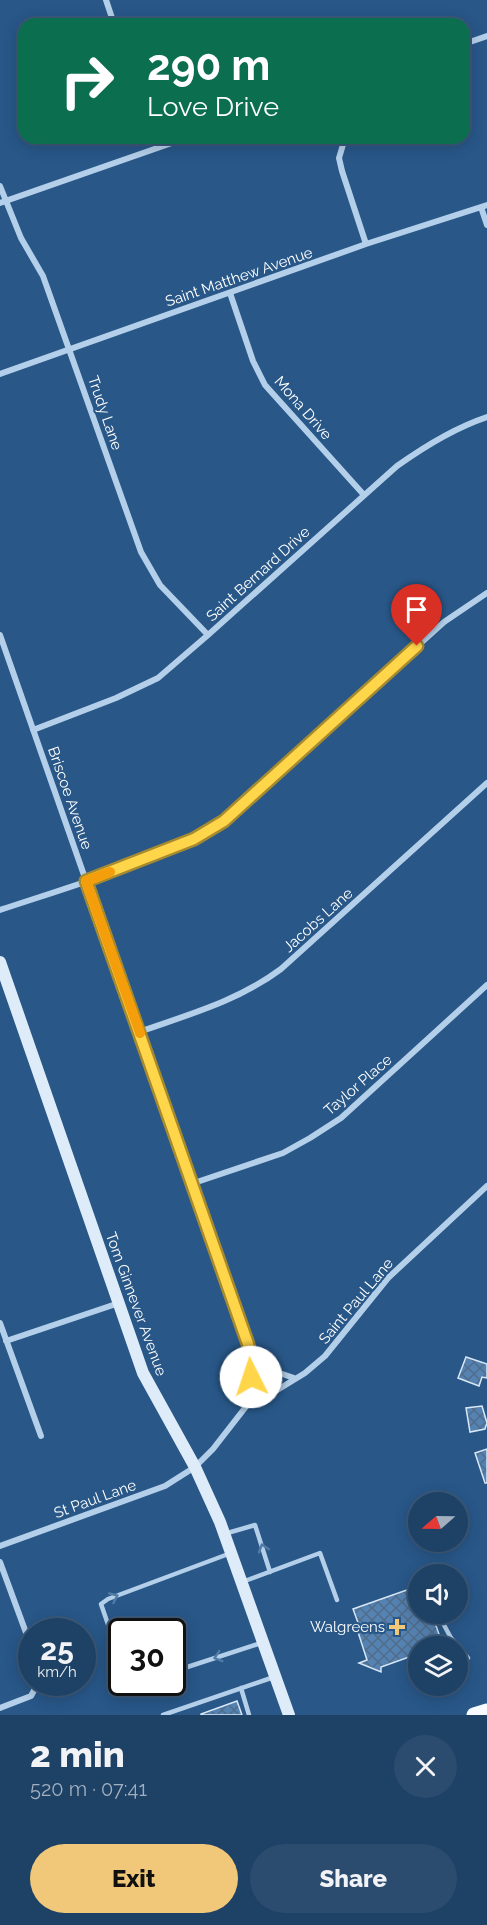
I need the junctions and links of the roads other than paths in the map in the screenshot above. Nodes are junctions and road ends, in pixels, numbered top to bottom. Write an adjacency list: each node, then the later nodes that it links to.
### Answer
1 (106, 0): 2 (street)
2 (112, 18)
3 (487, 36): 4 (street)
4 (470, 42)
5 (156, 144): 8 (street)
6 (167, 144): 8 (street)
7 (343, 144): 13 (street)
8 (157, 147): 10 (street)
9 (0, 186): 10 (street, Trudy Lane)
10 (3, 202): 15 (street, Trudy Lane)
11 (484, 206): 12 (street); 13 (street, Saint Matthew Avenue)
12 (487, 225)
13 (366, 244): 14 (street, Saint Matthew Avenue)
14 (230, 293): 15 (street, Saint Matthew Avenue); 18 (street, Mona Drive)
15 (70, 349): 16 (street, Saint Matthew Avenue); 21 (street, Trudy Lane)
16 (0, 374)
17 (487, 417): 18 (street, Saint Bernard Drive)
18 (364, 495): 21 (street, Saint Bernard Drive)
19 (487, 594): 24 (street)
20 (0, 635): 22 (street, Briscoe Avenue)
21 (208, 635): 22 (street, Saint Bernard Drive)
22 (33, 730): 24 (street, Briscoe Avenue)
23 (487, 783): 28 (street, Jacobs Lane)
24 (86, 881): 25 (street); 28 (street, Briscoe Avenue)
25 (0, 910)
26 (0, 962): 31 (main road, Tom Ginnever Avenue)
27 (487, 985): 29 (street, Taylor Place)
28 (139, 1032): 29 (street, Briscoe Avenue)
29 (191, 1185): 34 (street, Briscoe Avenue)
30 (487, 1186): 35 (street, Saint Paul Lane)
31 (119, 1303): 33 (street); 38 (main road, Tom Ginnever Avenue)
32 (0, 1323): 33 (street)
33 (6, 1341): 37 (street)
34 (253, 1364): 35 (street); 36 (street, Briscoe Avenue)
35 (294, 1378): 36 (street)
36 (248, 1404): 38 (street)
37 (41, 1436)
38 (195, 1467): 39 (main road, Tom Ginnever Avenue); 40 (street, St Paul Lane)
39 (224, 1534): 41 (main road, Tom Ginnever Avenue); 43 (lane, one-way to 39)
40 (0, 1546)
41 (231, 1553): 44 (main road, Tom Ginnever Avenue); 47 (lane, one-way to 41)
42 (0, 1562): 46 (street)
43 (270, 1572): 44 (lane); 45 (lane)
44 (242, 1582): 48 (main road, Tom Ginnever Avenue)
45 (337, 1600)
46 (21, 1618)
47 (108, 1624)
48 (263, 1642): 49 (lane, one-way to 49); 50 (main road, Tom Ginnever Avenue)
49 (186, 1667)
50 (276, 1676): 51 (lane); 57 (main road, Tom Ginnever Avenue)
51 (240, 1688): 55 (lane); 56 (lane)
52 (31, 1696): 53 (street)
53 (0, 1708)
54 (487, 1711): 58 (main road)
55 (164, 1715)
56 (249, 1715)
57 (290, 1715)
58 (474, 1715)

